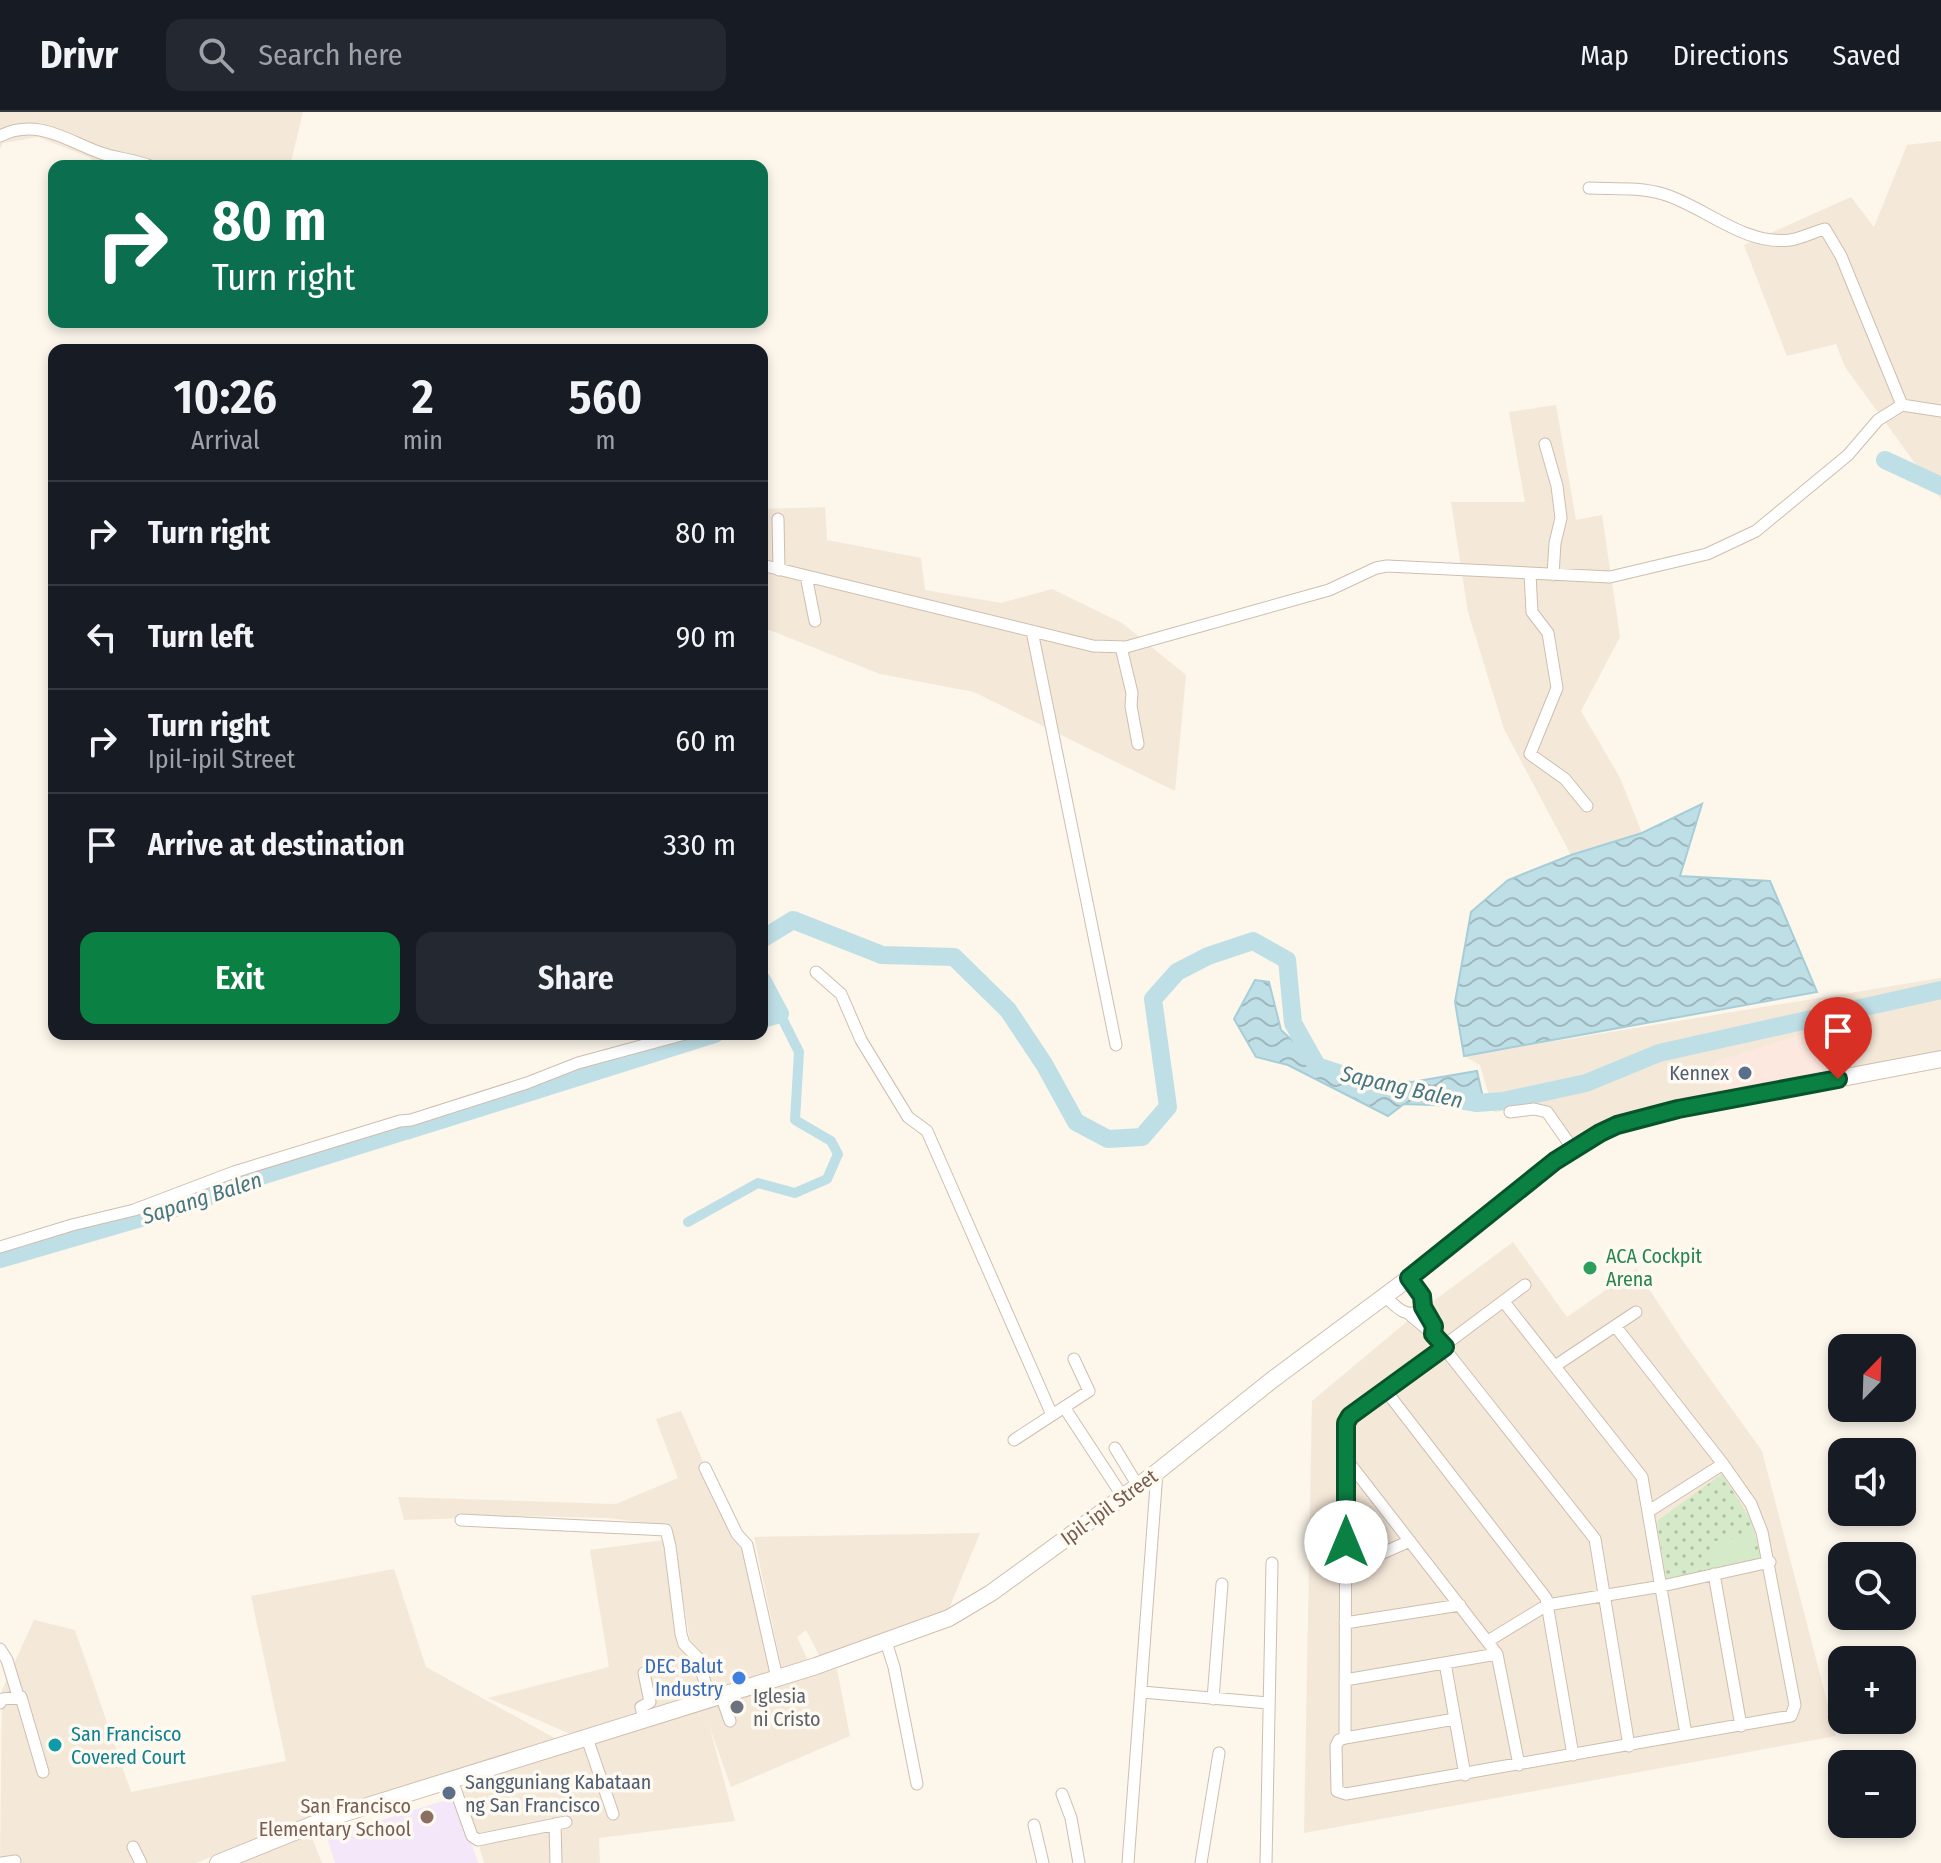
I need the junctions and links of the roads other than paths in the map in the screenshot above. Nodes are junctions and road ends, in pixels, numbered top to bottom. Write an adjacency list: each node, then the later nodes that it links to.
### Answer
1 (0, 136): 2 (street)
2 (120, 160)
3 (1589, 188): 4 (street)
4 (1902, 405): 5 (street); 11 (street)
5 (1941, 411)
6 (1545, 444): 11 (street)
7 (778, 519): 9 (street)
8 (768, 567): 9 (street)
9 (779, 570): 12 (street)
10 (1530, 574): 11 (street); 15 (street); 17 (street)
11 (1553, 575)
12 (806, 576): 13 (street); 14 (street)
13 (815, 621)
14 (1032, 631): 15 (street); 20 (street)
15 (1121, 647): 16 (street)
16 (1138, 744)
17 (1587, 806)
18 (816, 972): 39 (street)
19 (663, 1040): 24 (street)
20 (1116, 1045)
21 (1941, 1059): 23 (street, Ipil-ipil Street)
22 (1510, 1112): 23 (street)
23 (1573, 1149): 25 (street, Ipil-ipil Street)
24 (0, 1247)
25 (1409, 1278): 27 (street, Ipil-ipil Street); 29 (street)
26 (1525, 1285): 28 (street)
27 (1385, 1296): 31 (street); 45 (street, Ipil-ipil Street)
28 (1504, 1302): 34 (street); 36 (street)
29 (1423, 1307): 31 (street); 33 (street)
30 (1636, 1312): 32 (street)
31 (1409, 1314): 33 (street)
32 (1616, 1327): 36 (street); 43 (street)
33 (1433, 1334): 34 (street)
34 (1445, 1347): 37 (street); 57 (street)
35 (1074, 1359): 38 (street)
36 (1555, 1366): 48 (street)
37 (1386, 1391): 42 (street); 59 (street)
38 (1064, 1407): 39 (street); 47 (street)
39 (1052, 1415): 40 (street)
40 (1014, 1440)
41 (1115, 1448): 46 (street)
42 (1347, 1460): 50 (street); 53 (street)
43 (1723, 1464): 48 (street); 51 (street)
44 (705, 1468): 67 (street)
45 (1157, 1472): 46 (street, Ipil-ipil Street); 69 (street)
46 (1138, 1486): 47 (street, Ipil-ipil Street)
47 (1123, 1497): 62 (street, Ipil-ipil Street)
48 (1649, 1511): 56 (street)
49 (461, 1520): 71 (street)
50 (1410, 1541): 53 (street); 58 (street)
51 (1770, 1562): 54 (street); 78 (street)
52 (1272, 1563): 74 (street)
53 (1346, 1569): 60 (street)
54 (1714, 1574): 56 (street); 78 (street)
55 (1222, 1584): 72 (street)
56 (1662, 1586): 57 (street); 79 (street)
57 (1605, 1596): 59 (street); 82 (street)
58 (1460, 1605): 60 (street); 61 (street)
59 (1547, 1605): 61 (street); 84 (street)
60 (1345, 1623): 68 (street)
61 (1488, 1641): 64 (street)
62 (886, 1642): 67 (street, Ipil-ipil Street); 89 (street)
63 (0, 1649): 70 (street)
64 (1497, 1654): 65 (street); 85 (street)
65 (1445, 1663): 68 (street); 76 (street)
66 (644, 1673): 75 (street)
67 (777, 1678): 71 (street, Ipil-ipil Street)
68 (1345, 1680): 81 (street)
69 (1142, 1692): 72 (street); 100 (street)
70 (18, 1696): 73 (street); 86 (street)
71 (716, 1697): 75 (street, Ipil-ipil Street); 77 (street)
72 (1213, 1699): 74 (street)
73 (0, 1703)
74 (1268, 1703): 102 (street)
75 (644, 1719): 80 (street, Ipil-ipil Street)
76 (1455, 1719): 81 (street); 87 (street)
77 (730, 1721)
78 (1741, 1726): 79 (street)
79 (1686, 1734): 82 (street)
80 (587, 1738): 88 (street, Ipil-ipil Street); 91 (street)
81 (1345, 1738): 87 (street)
82 (1629, 1746): 84 (street)
83 (1219, 1753): 101 (street)
84 (1573, 1755): 85 (street)
85 (1519, 1765): 87 (street)
86 (43, 1772)
87 (1465, 1775)
88 (452, 1780): 94 (street, Ipil-ipil Street); 97 (street)
89 (917, 1784)
90 (1062, 1794): 99 (street)
91 (613, 1814)
92 (1034, 1825): 98 (street)
93 (133, 1847): 95 (street)
94 (246, 1857): 96 (street, Ipil-ipil Street)
95 (141, 1863)
96 (218, 1863)
97 (556, 1863)
98 (1043, 1863)
99 (1079, 1863)
100 (1128, 1863)
101 (1201, 1863)
102 (1266, 1863)

